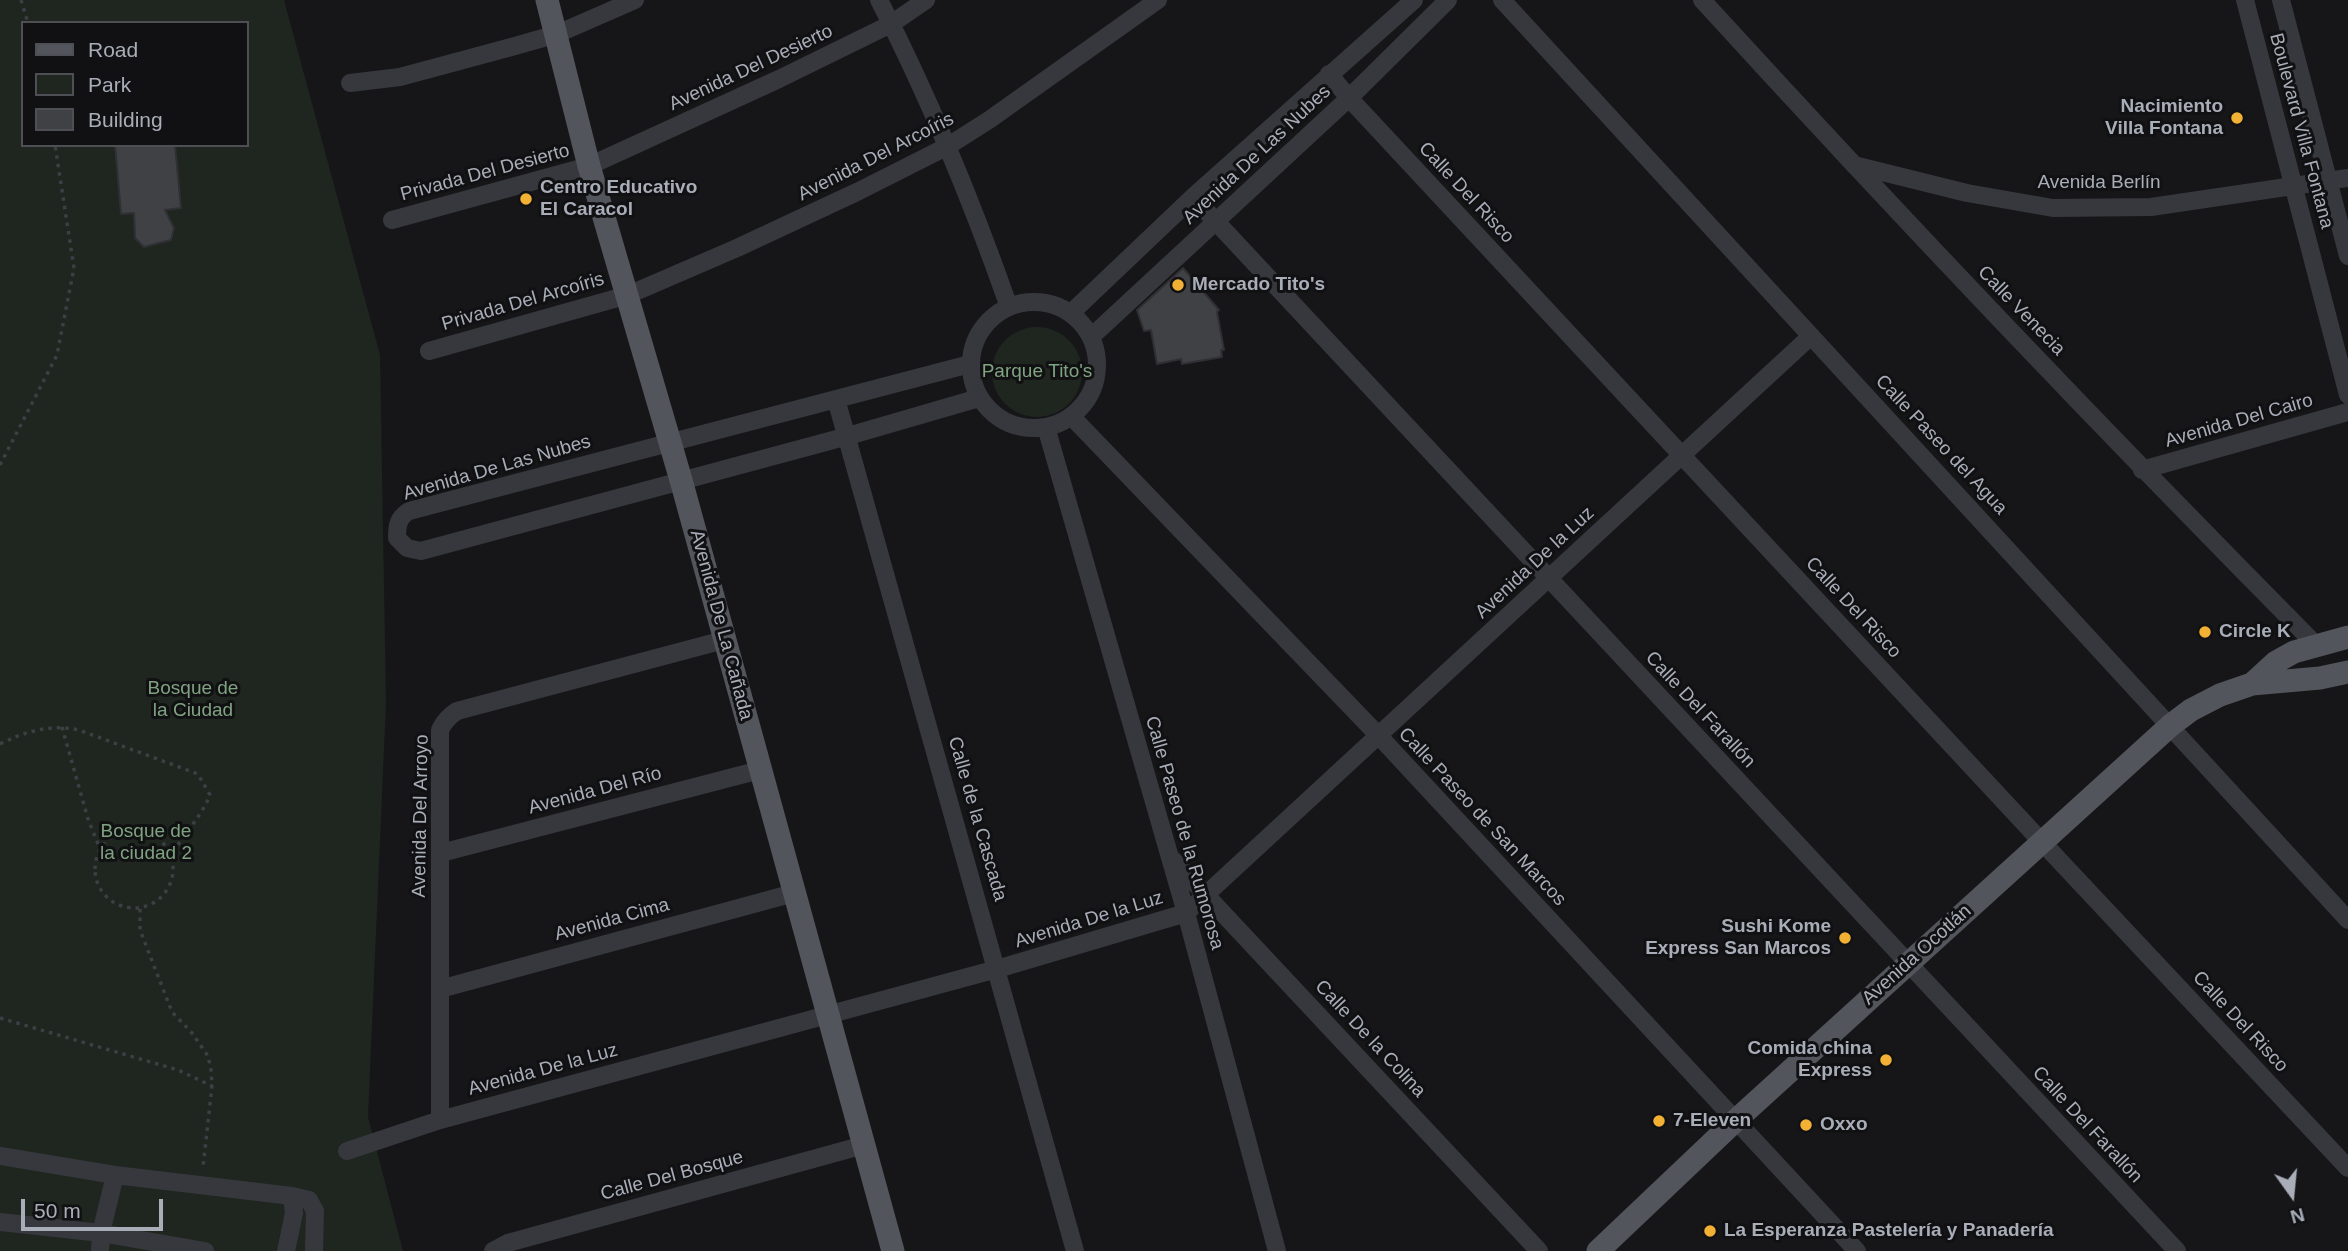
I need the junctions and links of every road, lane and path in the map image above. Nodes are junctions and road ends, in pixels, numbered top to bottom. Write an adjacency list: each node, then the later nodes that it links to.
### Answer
1 (21, 0): 13 (path)
2 (547, 0): 15 (main road, Avenida De La Cañada)
3 (635, 0): 15 (street)
4 (879, 0): 14 (street)
5 (926, 0): 14 (street, Avenida Del Desierto)
6 (1158, 0): 19 (street, Avenida Del Arcoíris)
7 (1414, 0): 16 (street, Avenida De Las Nubes)
8 (1448, 0): 18 (street, Avenida De Las Nubes)
9 (1502, 0): 33 (street, Calle Paseo del Agua)
10 (1702, 0): 21 (street, Calle Venecia)
11 (2245, 0): 25 (street, Boulevard Villa Fontana)
12 (2281, 0): 24 (street, Boulevard Villa Fontana)
13 (27, 21)
14 (891, 24): 19 (street); 22 (street, Avenida Del Desierto)
15 (557, 34): 17 (street); 22 (main road, Avenida De La Cañada)
16 (1329, 74): 18 (street, Calle Del Risco); 26 (street, Avenida De Las Nubes)
17 (351, 83)
18 (1349, 98): 28 (street, Avenida De Las Nubes); 45 (street, Calle Del Risco)
19 (947, 146): 30 (street, Avenida Del Arcoíris); 31 (street)
20 (55, 147): 46 (path)
21 (1853, 165): 25 (street, Avenida Berlín); 47 (street, Calle Venecia)
22 (589, 166): 27 (street, Privada Del Desierto); 30 (main road, Avenida De La Cañada)
23 (2348, 178): 24 (street, Avenida Berlín)
24 (2329, 181): 25 (street, Avenida Berlín); 29 (street, Boulevard Villa Fontana)
25 (2294, 187): 37 (street, Boulevard Villa Fontana)
26 (1193, 197): 28 (street, Calle Del Farallón); 32 (street, Avenida De Las Nubes)
27 (392, 220)
28 (1216, 222): 34 (street, Avenida De Las Nubes); 49 (street, Calle Del Farallón)
29 (2348, 256)
30 (628, 295): 35 (street, Privada Del Arcoíris); 44 (main road, Avenida De La Cañada)
31 (1009, 307): 32 (street); 36 (street)
32 (1071, 313): 34 (street)
33 (1811, 336): 45 (street, Avenida De la Luz); 55 (street, Calle Paseo del Agua)
34 (1091, 337): 41 (street)
35 (429, 351)
36 (970, 364): 38 (street); 39 (street, Avenida De Las Nubes)
37 (2348, 395)
38 (979, 398): 42 (street); 43 (street, Avenida De Las Nubes)
39 (836, 399): 43 (street, Calle de la Cascada); 44 (street, Avenida De Las Nubes)
40 (2348, 412): 47 (street, Avenida Del Cairo)
41 (1071, 416): 42 (street); 57 (street, Calle Paseo de San Marcos)
42 (1046, 427): 64 (street, Calle Paseo de la Rumorosa)
43 (848, 436): 48 (street, Avenida De Las Nubes); 71 (street, Calle de la Cascada)
44 (670, 442): 48 (main road, Avenida De La Cañada); 48 (street, Avenida De Las Nubes)
45 (1681, 454): 49 (street, Avenida De la Luz); 60 (street, Calle Del Risco)
46 (0, 464)
47 (2142, 470): 52 (street, Calle Venecia)
48 (681, 480): 51 (main road, Avenida De La Cañada)
49 (1549, 579): 57 (street, Avenida De la Luz); 70 (street, Calle Del Farallón)
50 (2348, 636): 52 (main road, Avenida Ocotlán)
51 (724, 640): 59 (main road, Avenida De La Cañada); 62 (street, Avenida Del Arroyo)
52 (2316, 645): 54 (main road, Avenida Ocotlán)
53 (2346, 675): 54 (main road, Avenida Ocotlán)
54 (2252, 684): 55 (main road, Avenida Ocotlán)
55 (2171, 725): 60 (main road, Avenida Ocotlán); 69 (street, Calle Paseo del Agua)
56 (62, 727): 58 (path); 61 (path); 63 (path)
57 (1379, 736): 66 (street, Avenida De la Luz); 77 (street, Calle Paseo de San Marcos)
58 (0, 744)
59 (760, 770): 62 (street, Avenida Del Río); 65 (main road, Avenida De La Cañada)
60 (2041, 841): 70 (main road, Avenida Ocotlán); 81 (street, Calle Del Risco)
61 (100, 849): 63 (path); 67 (path)
62 (441, 853): 72 (street, Avenida Del Arroyo)
63 (172, 854): 67 (path)
64 (1170, 857): 66 (street, Calle De la Colina); 68 (street, Calle Paseo de la Rumorosa)
65 (794, 893): 72 (street, Avenida Cima); 73 (main road, Avenida De La Cañada)
66 (1206, 894): 68 (street, Avenida De la Luz); 96 (street, Calle De la Colina)
67 (140, 909): 75 (path)
68 (1186, 913): 71 (street, Avenida De la Luz); 86 (street, Calle Paseo de la Rumorosa)
69 (2348, 920)
70 (1907, 964): 77 (main road, Avenida Ocotlán); 99 (street, Calle Del Farallón)
71 (997, 969): 73 (street, Avenida De la Luz); 93 (street, Calle de la Cascada)
72 (440, 989): 76 (street, Avenida Del Arroyo)
73 (829, 1015): 76 (street, Avenida De la Luz); 78 (main road, Avenida De La Cañada)
74 (0, 1018): 75 (path)
75 (212, 1086): 83 (path)
76 (440, 1120): 79 (street, Avenida De la Luz)
77 (1735, 1121): 97 (main road, Avenida Ocotlán); 98 (street, Calle Paseo de San Marcos)
78 (864, 1145): 91 (street, Calle Del Bosque); 92 (main road, Avenida De La Cañada)
79 (348, 1151)
80 (0, 1156): 82 (street)
81 (2348, 1168)
82 (115, 1175): 83 (street); 87 (street)
83 (201, 1185): 84 (street)
84 (292, 1196): 89 (street); 90 (street)
85 (0, 1222): 87 (street)
86 (1272, 1231): 94 (street, Calle Paseo de la Rumorosa); 95 (street)
87 (101, 1242): 88 (street)
88 (205, 1251)
89 (286, 1251)
90 (314, 1251)
91 (493, 1251)
92 (892, 1251)
93 (1075, 1251)
94 (1277, 1251)
95 (1290, 1251)
96 (1539, 1251)
97 (1598, 1251)
98 (1857, 1251)
99 (2177, 1251)

